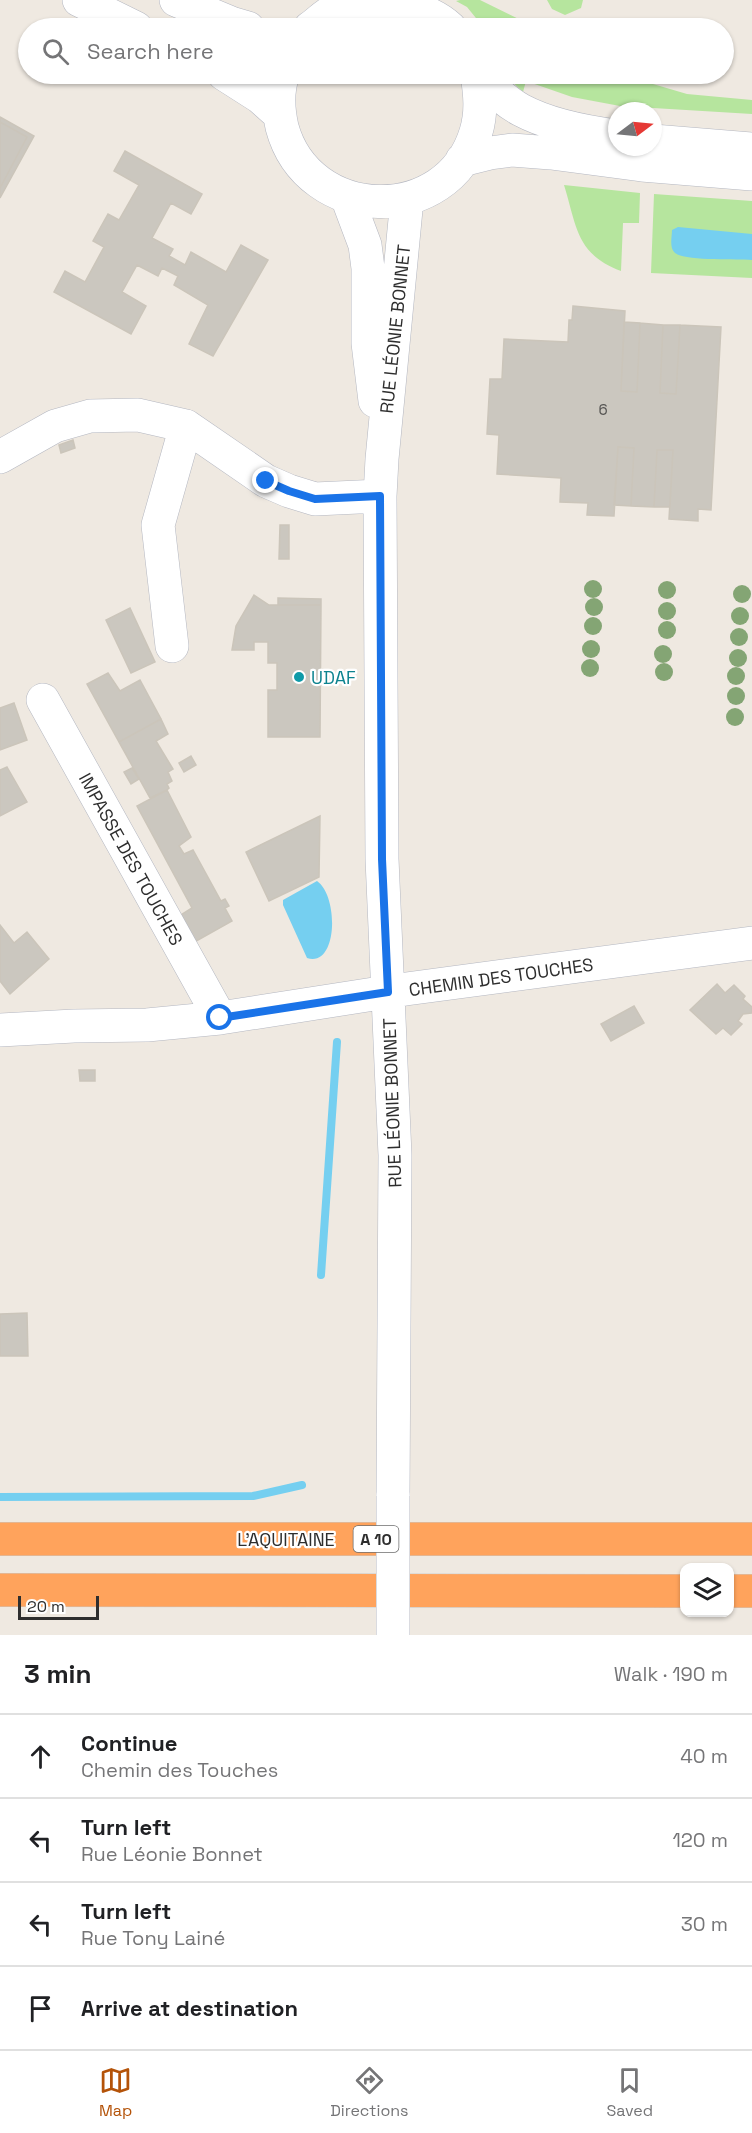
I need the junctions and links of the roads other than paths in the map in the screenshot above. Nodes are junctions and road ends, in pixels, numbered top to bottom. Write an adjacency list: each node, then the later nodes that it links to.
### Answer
1 (79, 0): 3 (street)
2 (176, 0): 4 (street)
3 (116, 18)
4 (222, 18)
5 (323, 18): 6 (street)
6 (436, 18)
7 (240, 84): 11 (street)
8 (279, 84): 11 (street)
9 (478, 84): 15 (street)
10 (488, 84): 12 (street)
11 (279, 114): 17 (street)
12 (608, 134)
13 (662, 142): 14 (street)
14 (752, 149)
15 (462, 160): 16 (street); 18 (street)
16 (752, 174)
17 (347, 197): 18 (street); 21 (street, RUE LÉONIE BONNET)
18 (407, 199): 21 (street, RUE LÉONIE BONNET)
19 (186, 426): 20 (street); 22 (street); 23 (street)
20 (0, 457)
21 (382, 459): 22 (street, RUE LÉONIE BONNET)
22 (380, 496): 26 (street, RUE LÉONIE BONNET)
23 (172, 646)
24 (43, 700): 27 (street, IMPASSE DES TOUCHES)
25 (752, 943): 26 (street, CHEMIN DES TOUCHES)
26 (388, 992): 27 (street, CHEMIN DES TOUCHES); 35 (street, RUE LÉONIE BONNET, bridge)
27 (220, 1018): 28 (street, CHEMIN DES TOUCHES)
28 (0, 1030)
29 (0, 1539): 30 (highway, L'AQUITAINE / A 10)
30 (752, 1539)
31 (0, 1590): 32 (highway)
32 (680, 1591)
33 (734, 1591): 34 (highway)
34 (752, 1591)
35 (393, 1635)

